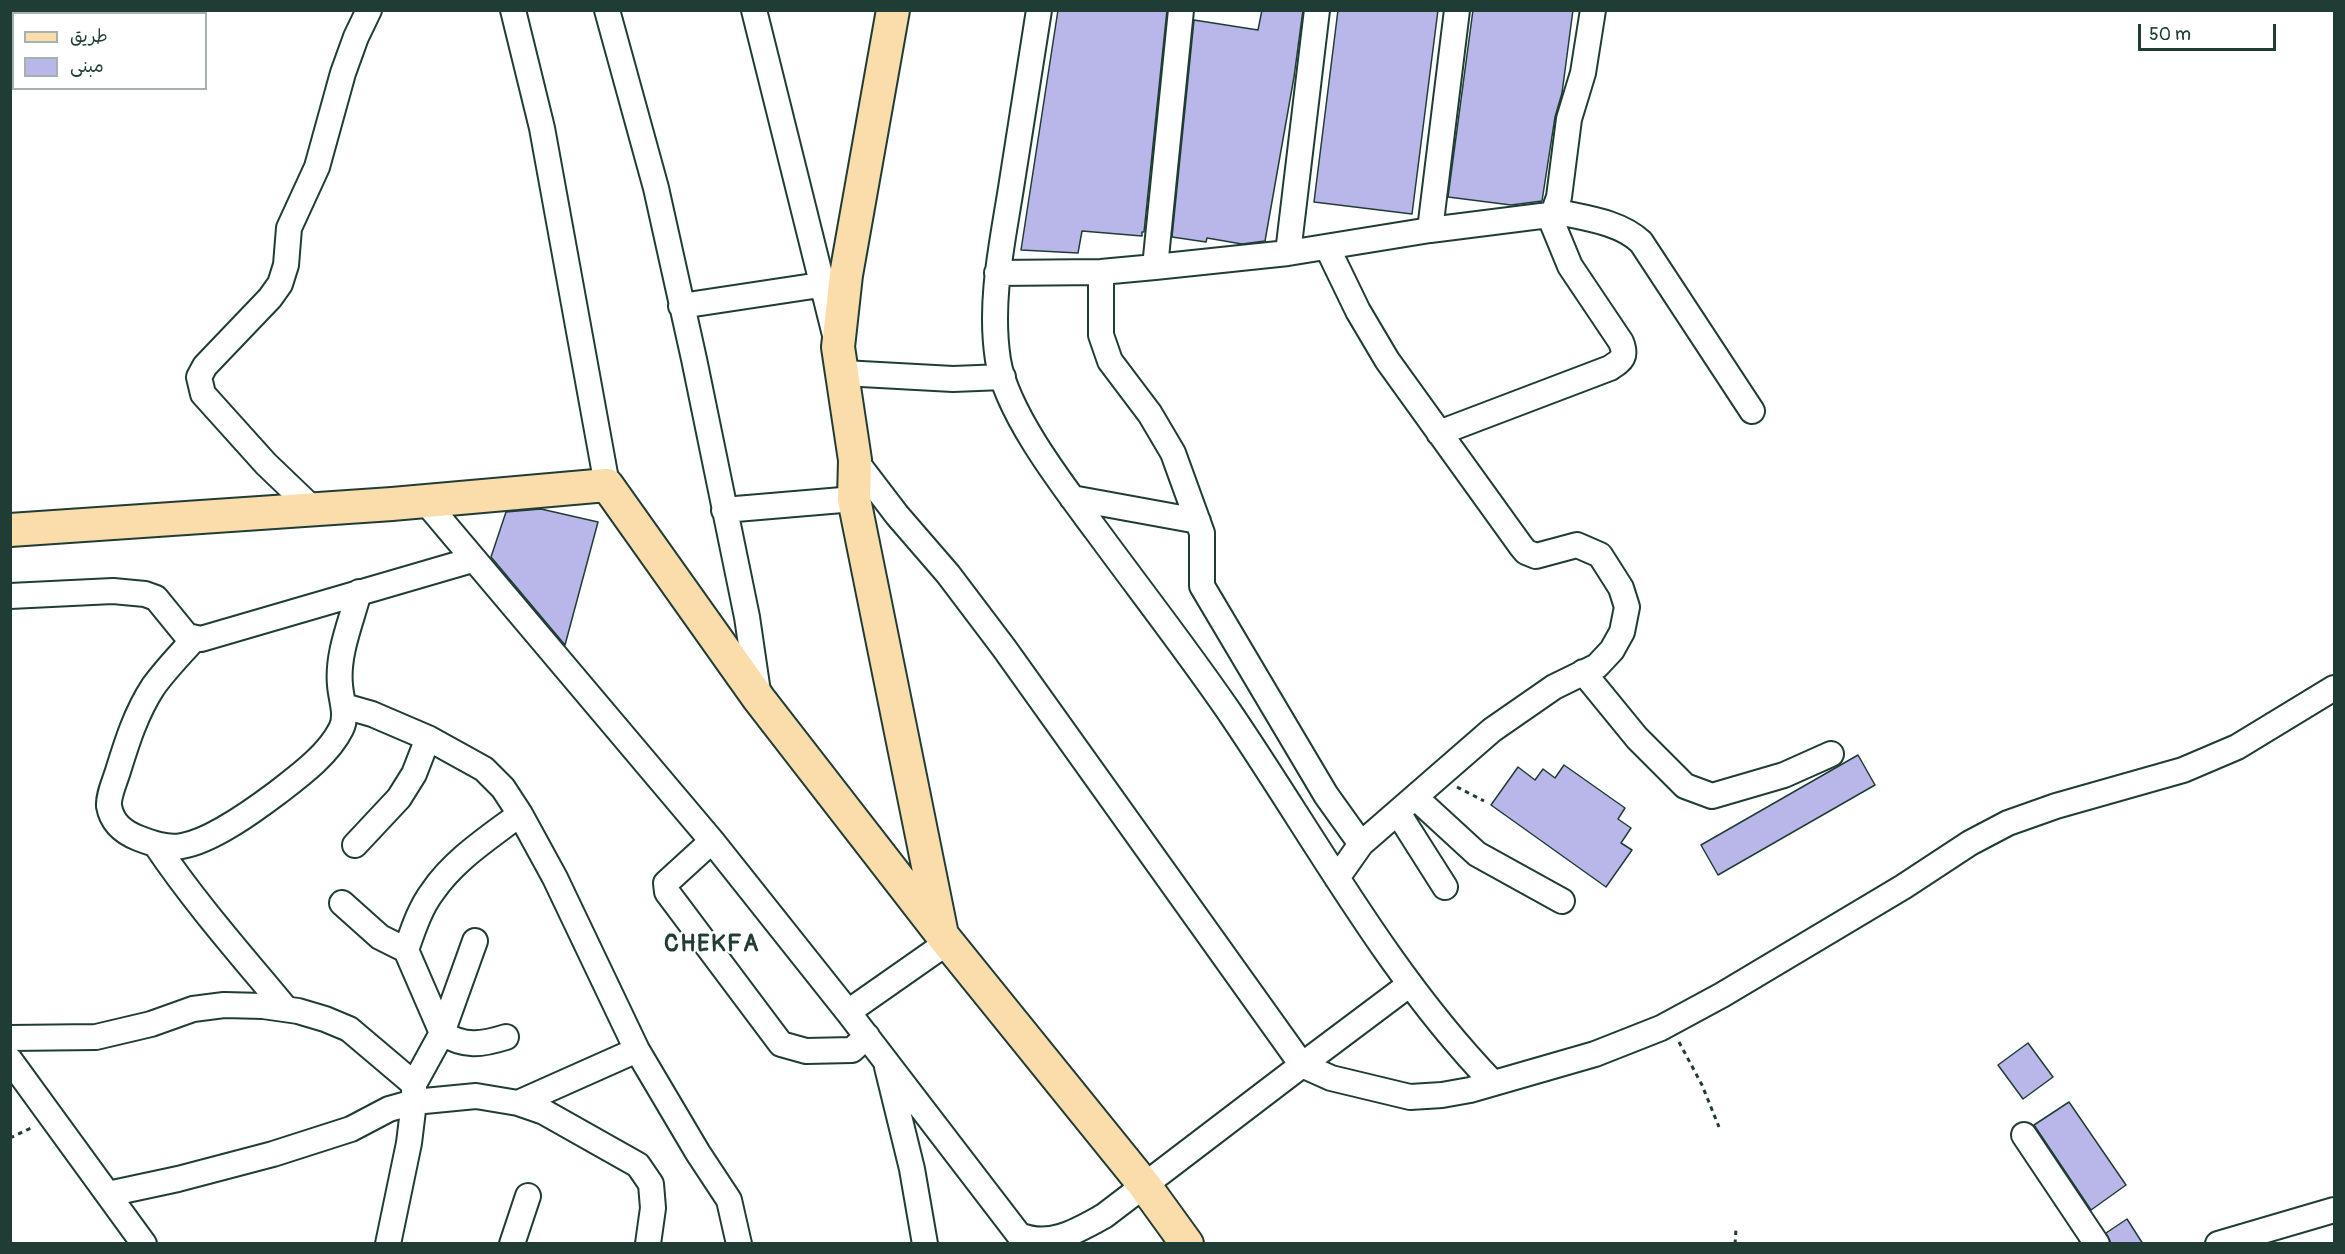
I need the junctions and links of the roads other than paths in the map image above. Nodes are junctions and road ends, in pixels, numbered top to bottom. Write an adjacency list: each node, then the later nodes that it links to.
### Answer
1 (369, 10): 29 (street)
2 (513, 10): 25 (street)
3 (607, 10): 19 (street)
4 (754, 10): 18 (street)
5 (893, 10): 20 (main road)
6 (1039, 10): 17 (street)
7 (1181, 10): 15 (street)
8 (1317, 10): 14 (street)
9 (1457, 10): 12 (street)
10 (1593, 10): 11 (street)
11 (1552, 213): 12 (street); 22 (street); 23 (street)
12 (1430, 230): 13 (street)
13 (1327, 247): 14 (street); 23 (street)
14 (1288, 253): 15 (street)
15 (1155, 267): 16 (street)
16 (1101, 272): 17 (street); 31 (street)
17 (997, 273): 21 (street)
18 (820, 285): 19 (street); 20 (street)
19 (681, 306): 30 (street)
20 (840, 360): 21 (street); 24 (main road)
21 (1003, 377): 26 (street)
22 (1752, 411)
23 (1439, 433): 37 (street)
24 (855, 460): 27 (main road); 66 (street)
25 (607, 485): 28 (main road); 39 (main road)
26 (1072, 498): 31 (street); 49 (street)
27 (854, 499): 30 (street); 53 (main road)
28 (424, 500): 29 (main road); 33 (street)
29 (313, 509): 32 (main road)
30 (724, 510): 39 (street)
31 (1198, 521): 46 (street)
32 (10, 530)
33 (472, 560): 34 (street); 45 (street)
34 (359, 592): 36 (street); 40 (street)
35 (10, 596): 36 (street)
36 (194, 639): 47 (street)
37 (1583, 672): 42 (street); 43 (street)
38 (2334, 688): 67 (street)
39 (759, 699): 53 (main road)
40 (344, 706): 41 (street); 47 (street)
41 (429, 738): 44 (street); 48 (street)
42 (1831, 754)
43 (1407, 806): 46 (street); 50 (street); 51 (street)
44 (520, 814): 55 (street); 63 (street)
45 (712, 842): 58 (street); 60 (street)
46 (1361, 844): 49 (street)
47 (156, 845): 57 (street)
48 (355, 845)
49 (1337, 878): 56 (street)
50 (1445, 887)
51 (1562, 902)
52 (342, 903): 55 (street)
53 (945, 939): 58 (street); 71 (main road)
54 (476, 940): 59 (street)
55 (406, 950): 59 (street)
56 (1410, 984): 66 (street); 67 (street)
57 (286, 1009): 62 (street); 68 (street)
58 (848, 1012): 60 (street)
59 (442, 1033): 61 (street); 68 (street)
60 (867, 1036): 64 (street)
61 (506, 1037)
62 (10, 1038)
63 (637, 1050): 69 (street); 79 (street)
64 (884, 1056): 71 (street); 80 (street)
65 (10, 1060): 72 (street)
66 (1302, 1065): 67 (street); 71 (street)
67 (1493, 1083)
68 (414, 1093): 69 (street); 72 (street); 76 (street)
69 (518, 1103): 78 (street)
70 (2024, 1135): 82 (street)
71 (1145, 1186): 81 (main road)
72 (108, 1194): 75 (street)
73 (528, 1196): 77 (street)
74 (2334, 1210): 83 (street)
75 (144, 1244)
76 (388, 1244)
77 (512, 1244)
78 (648, 1244)
79 (739, 1244)
80 (924, 1244)
81 (1187, 1244)
82 (2097, 1244)
83 (2218, 1244)

